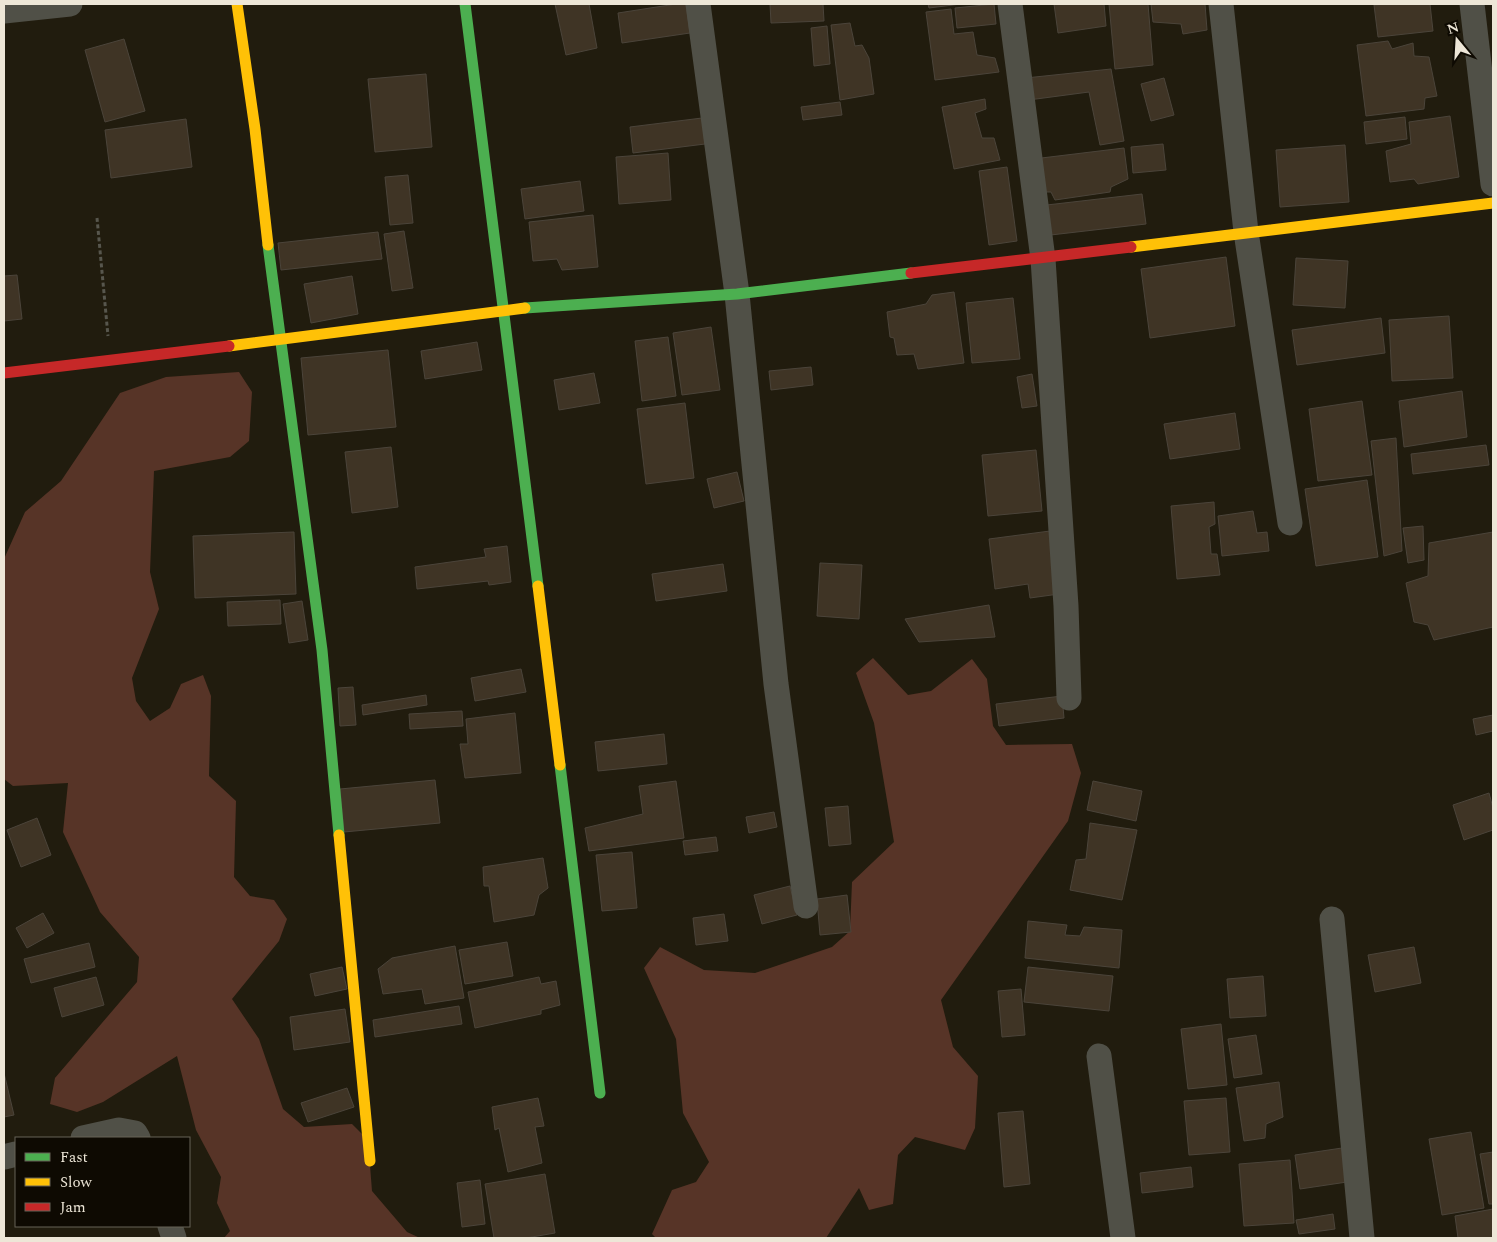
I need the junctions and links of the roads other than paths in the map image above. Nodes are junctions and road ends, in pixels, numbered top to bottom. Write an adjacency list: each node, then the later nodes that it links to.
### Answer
1 (70, 4): 8 (street)
2 (237, 4): 15 (street)
3 (465, 4): 14 (street)
4 (698, 4): 13 (street)
5 (1010, 4): 12 (street)
6 (1221, 4): 11 (street)
7 (1472, 4): 9 (street)
8 (4, 11)
9 (1493, 184)
10 (1493, 203): 11 (street)
11 (1246, 232): 12 (street); 17 (street)
12 (1044, 258): 13 (street); 18 (street)
13 (737, 294): 14 (street); 19 (street)
14 (506, 309): 15 (street); 22 (street)
15 (279, 339): 16 (street); 25 (street)
16 (4, 373)
17 (1290, 523)
18 (1069, 698)
19 (806, 906)
20 (1332, 920): 27 (street)
21 (1099, 1056): 26 (street)
22 (600, 1094)
23 (88, 1137): 24 (street)
24 (137, 1137)
25 (370, 1161)
26 (1123, 1238)
27 (1362, 1238)

